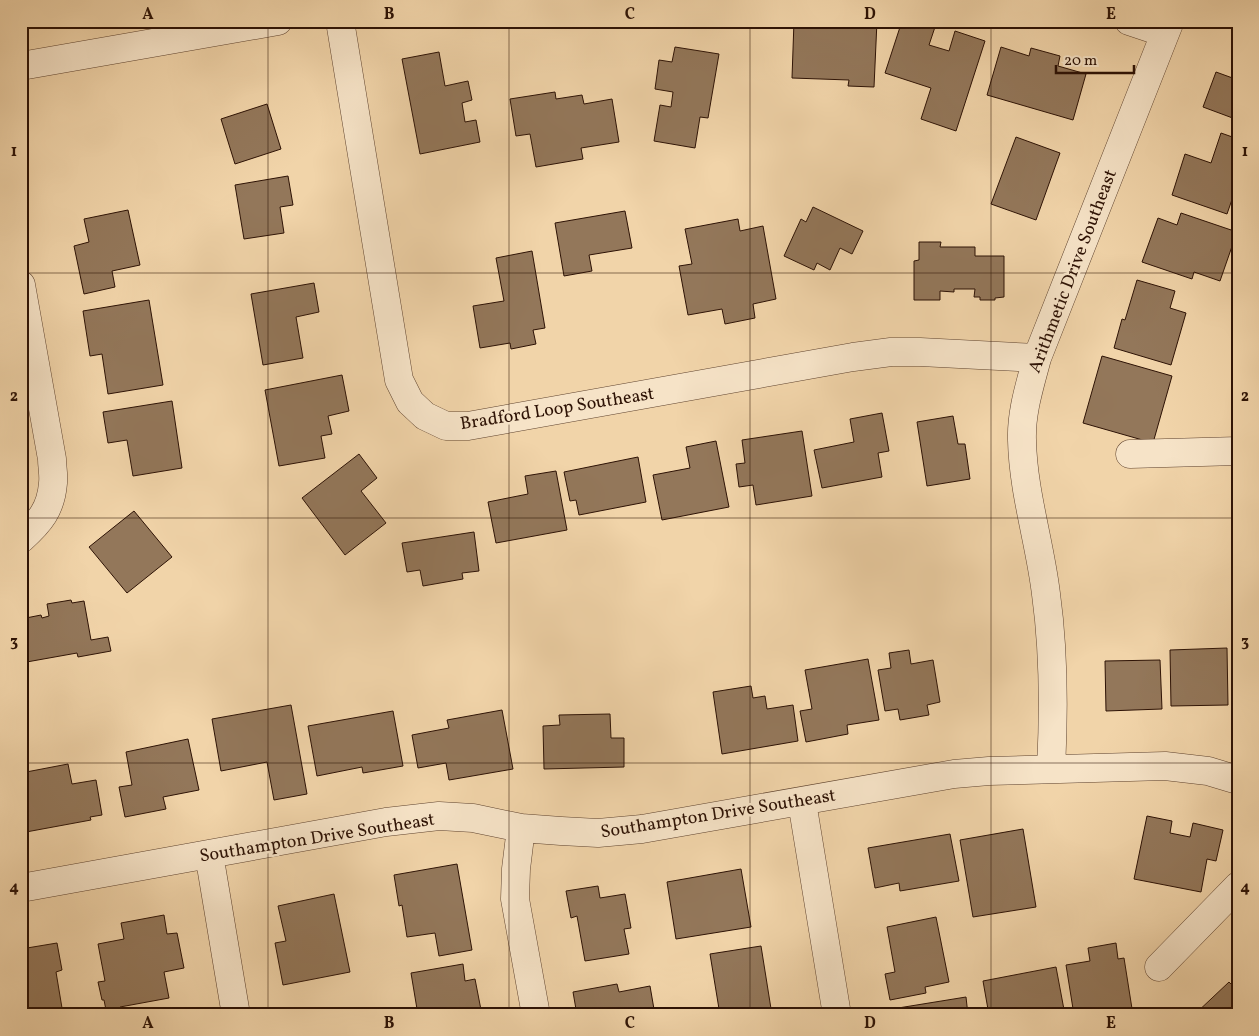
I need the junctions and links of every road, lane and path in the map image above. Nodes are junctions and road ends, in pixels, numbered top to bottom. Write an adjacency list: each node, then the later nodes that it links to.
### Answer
1 (278, 21): 5 (street)
2 (340, 21): 7 (street, Bradford Loop Southeast)
3 (1129, 21): 4 (street)
4 (1167, 27): 7 (street, Arithmetic Drive Southeast)
5 (21, 66)
6 (21, 285): 10 (street)
7 (1037, 358): 11 (street, Arithmetic Drive Southeast)
8 (1238, 451): 9 (street)
9 (1130, 454)
10 (29, 532)
11 (1051, 769): 12 (street, Southampton Drive Southeast); 13 (street, Southampton Drive Southeast)
12 (1238, 780)
13 (802, 802): 14 (street, Southampton Drive Southeast); 21 (street)
14 (521, 828): 15 (street, Southampton Drive Southeast); 20 (street)
15 (209, 854): 17 (street, Southampton Drive Southeast); 19 (street)
16 (1238, 886): 18 (street)
17 (21, 888)
18 (1159, 968)
19 (236, 1015)
20 (536, 1015)
21 (837, 1015)

